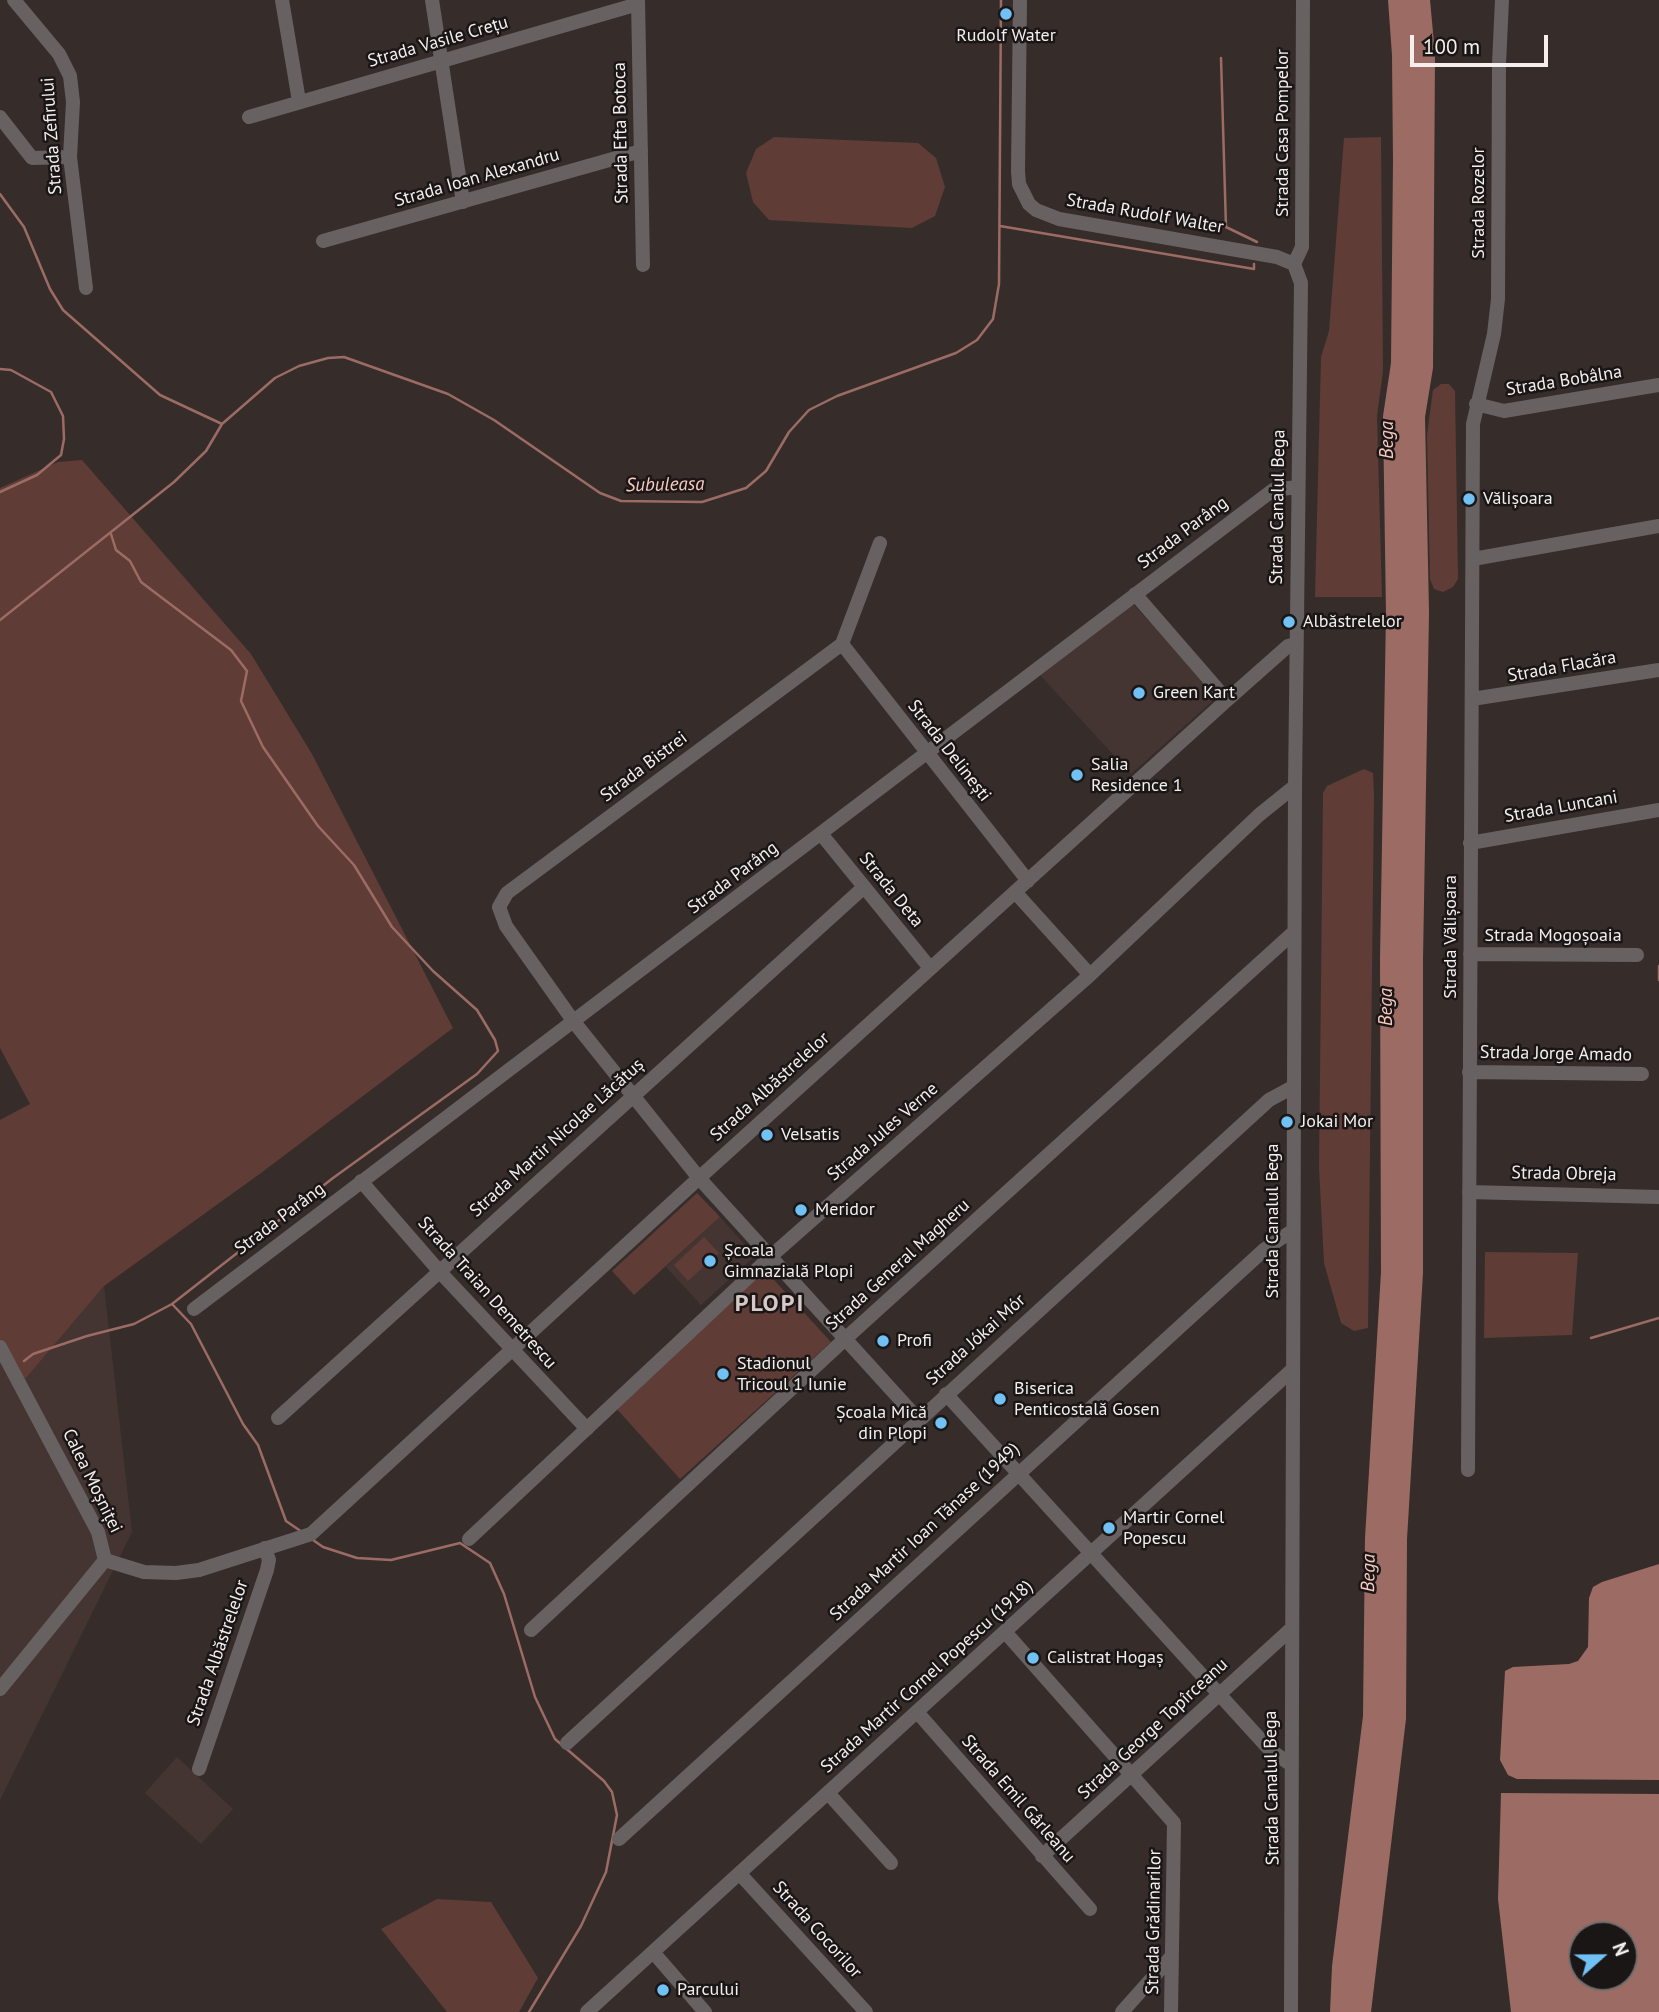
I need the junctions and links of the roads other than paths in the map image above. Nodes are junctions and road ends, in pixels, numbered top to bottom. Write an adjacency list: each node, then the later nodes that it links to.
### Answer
1 (14, 0): 13 (street, Strada Zefirului)
2 (282, 0): 9 (street)
3 (432, 0): 8 (street)
4 (1020, 0): 16 (street, Strada Rudolf Walter)
5 (1303, 0): 16 (street, Strada Casa Pompelor)
6 (1502, 0): 20 (street, Strada Rozelor)
7 (638, 2): 8 (street, Strada Vasile Crețu); 12 (street, Strada Efta Botoca)
8 (441, 62): 9 (street, Strada Vasile Crețu); 14 (street)
9 (299, 101): 11 (street, Strada Vasile Crețu)
10 (0, 117): 13 (street)
11 (248, 117)
12 (641, 151): 14 (street, Strada Ioan Alexandru); 17 (street, Strada Efta Botoca)
13 (70, 157): 18 (street, Strada Zefirului)
14 (463, 202): 15 (street, Strada Ioan Alexandru)
15 (323, 241)
16 (1293, 264): 21 (street, Strada Canalul Bega)
17 (643, 265)
18 (86, 288)
19 (1659, 385): 20 (street, Strada Bobâlna)
20 (1476, 404): 24 (street, Strada Vălișoara)
21 (1298, 487): 25 (street, Strada Parâng); 27 (street, Strada Canalul Bega)
22 (1659, 526): 24 (street)
23 (880, 543): 26 (street)
24 (1473, 559): 29 (street, Strada Vălișoara)
25 (1135, 594): 30 (street); 31 (street, Strada Parâng)
26 (842, 644): 31 (street, Strada Delinești); 44 (street, Strada Bistrei)
27 (1296, 644): 30 (street, Strada Albăstrelelor); 32 (street, Strada Canalul Bega)
28 (1659, 670): 29 (street, Strada Flacăra)
29 (1472, 699): 35 (street, Strada Vălișoara)
30 (1227, 700): 36 (street, Strada Albăstrelelor)
31 (927, 755): 34 (street, Strada Parâng); 36 (street, Strada Delinești)
32 (1295, 786): 39 (street, Strada Canalul Bega); 43 (street, Strada Jules Verne)
33 (1659, 810): 35 (street, Strada Luncani)
34 (822, 835): 37 (street, Strada Deta); 44 (street, Strada Parâng)
35 (1470, 843): 40 (street, Strada Vălișoara)
36 (1028, 881): 38 (street, Strada Albăstrelelor)
37 (863, 888): 42 (street, Strada Deta); 48 (street, Strada Martir Nicolae Lăcătuș)
38 (1016, 892): 42 (street, Strada Albăstrelelor); 43 (street)
39 (1294, 932): 47 (street, Strada Canalul Bega); 57 (street, Strada General Magheru)
40 (1470, 954): 41 (street, Strada Mogoșoaia); 45 (street, Strada Vălișoara)
41 (1637, 956)
42 (930, 968): 49 (street, Strada Albăstrelelor)
43 (1090, 975): 54 (street, Strada Jules Verne)
44 (574, 1022): 48 (street); 50 (street, Strada Parâng)
45 (1469, 1072): 46 (street, Strada Jorge Amado); 51 (street, Strada Vălișoara)
46 (1642, 1074)
47 (1293, 1087): 53 (street, Strada Canalul Bega); 61 (street, Strada Jókai Mór)
48 (633, 1094): 49 (street); 55 (street, Strada Martir Nicolae Lăcătuș)
49 (699, 1178): 54 (street); 59 (street, Strada Albăstrelelor)
50 (361, 1181): 55 (street, Strada Traian Demetrescu); 56 (street, Strada Parâng)
51 (1469, 1192): 52 (street, Strada Obreja); 65 (street, Strada Vălișoara)
52 (1659, 1197)
53 (1293, 1231): 60 (street, Strada Canalul Bega); 66 (street, Strada Martir Ioan Tănase (1949))
54 (771, 1256): 57 (street); 64 (street, Strada Jules Verne)
55 (440, 1272): 59 (street, Strada Traian Demetrescu); 62 (street, Strada Martir Nicolae Lăcătuș)
56 (194, 1309)
57 (845, 1339): 63 (street); 72 (street, Strada General Magheru)
58 (0, 1347): 70 (street, Calea Moșniței)
59 (512, 1350): 64 (street, Strada Traian Demetrescu); 68 (street, Strada Albăstrelelor)
60 (1292, 1370): 69 (street, Strada Martir Cornel Popescu (1918)); 71 (street, Strada Canalul Bega)
61 (946, 1394): 63 (street, Strada Jókai Mór); 66 (street)
62 (278, 1418)
63 (918, 1419): 77 (street, Strada Jókai Mór)
64 (587, 1429): 67 (street, Strada Jules Verne)
65 (1468, 1471)
66 (1018, 1474): 69 (street); 82 (street, Strada Martir Ioan Tănase (1949))
67 (469, 1539)
68 (265, 1548): 70 (street, Strada Albăstrelelor); 79 (street, Strada Albăstrelelor)
69 (1090, 1552): 73 (street, Strada Martir Cornel Popescu (1918)); 75 (street)
70 (105, 1560): 74 (street, Calea Moșniței)
71 (1290, 1629): 75 (street, Strada George Topîrceanu); 78 (street, Strada Canalul Bega)
72 (531, 1630)
73 (1006, 1633): 76 (street, Strada Martir Cornel Popescu (1918)); 80 (street)
74 (0, 1689)
75 (1219, 1693): 78 (street); 80 (street, Strada George Topîrceanu)
76 (918, 1713): 81 (street, Strada Martir Cornel Popescu (1918)); 83 (street, Strada Emil Gârleanu)
77 (567, 1743)
78 (1290, 1763): 94 (street, Strada Canalul Bega)
79 (199, 1769)
80 (1133, 1776): 83 (street, Strada George Topîrceanu); 88 (street, Strada Grădinarilor)
81 (828, 1793): 84 (street); 85 (street, Strada Martir Cornel Popescu (1918))
82 (619, 1839)
83 (1042, 1856): 86 (street, Strada Emil Gârleanu)
84 (891, 1863)
85 (740, 1874): 87 (street, Strada Martir Cornel Popescu (1918)); 91 (street, Strada Cocorilor)
86 (1090, 1909)
87 (653, 1952): 89 (street, Strada Martir Cornel Popescu (1918)); 90 (street)
88 (1172, 1956): 92 (street); 93 (street, Strada Grădinarilor)
89 (587, 2012)
90 (705, 2012)
91 (866, 2012)
92 (1122, 2012)
93 (1171, 2012)
94 (1291, 2012)

